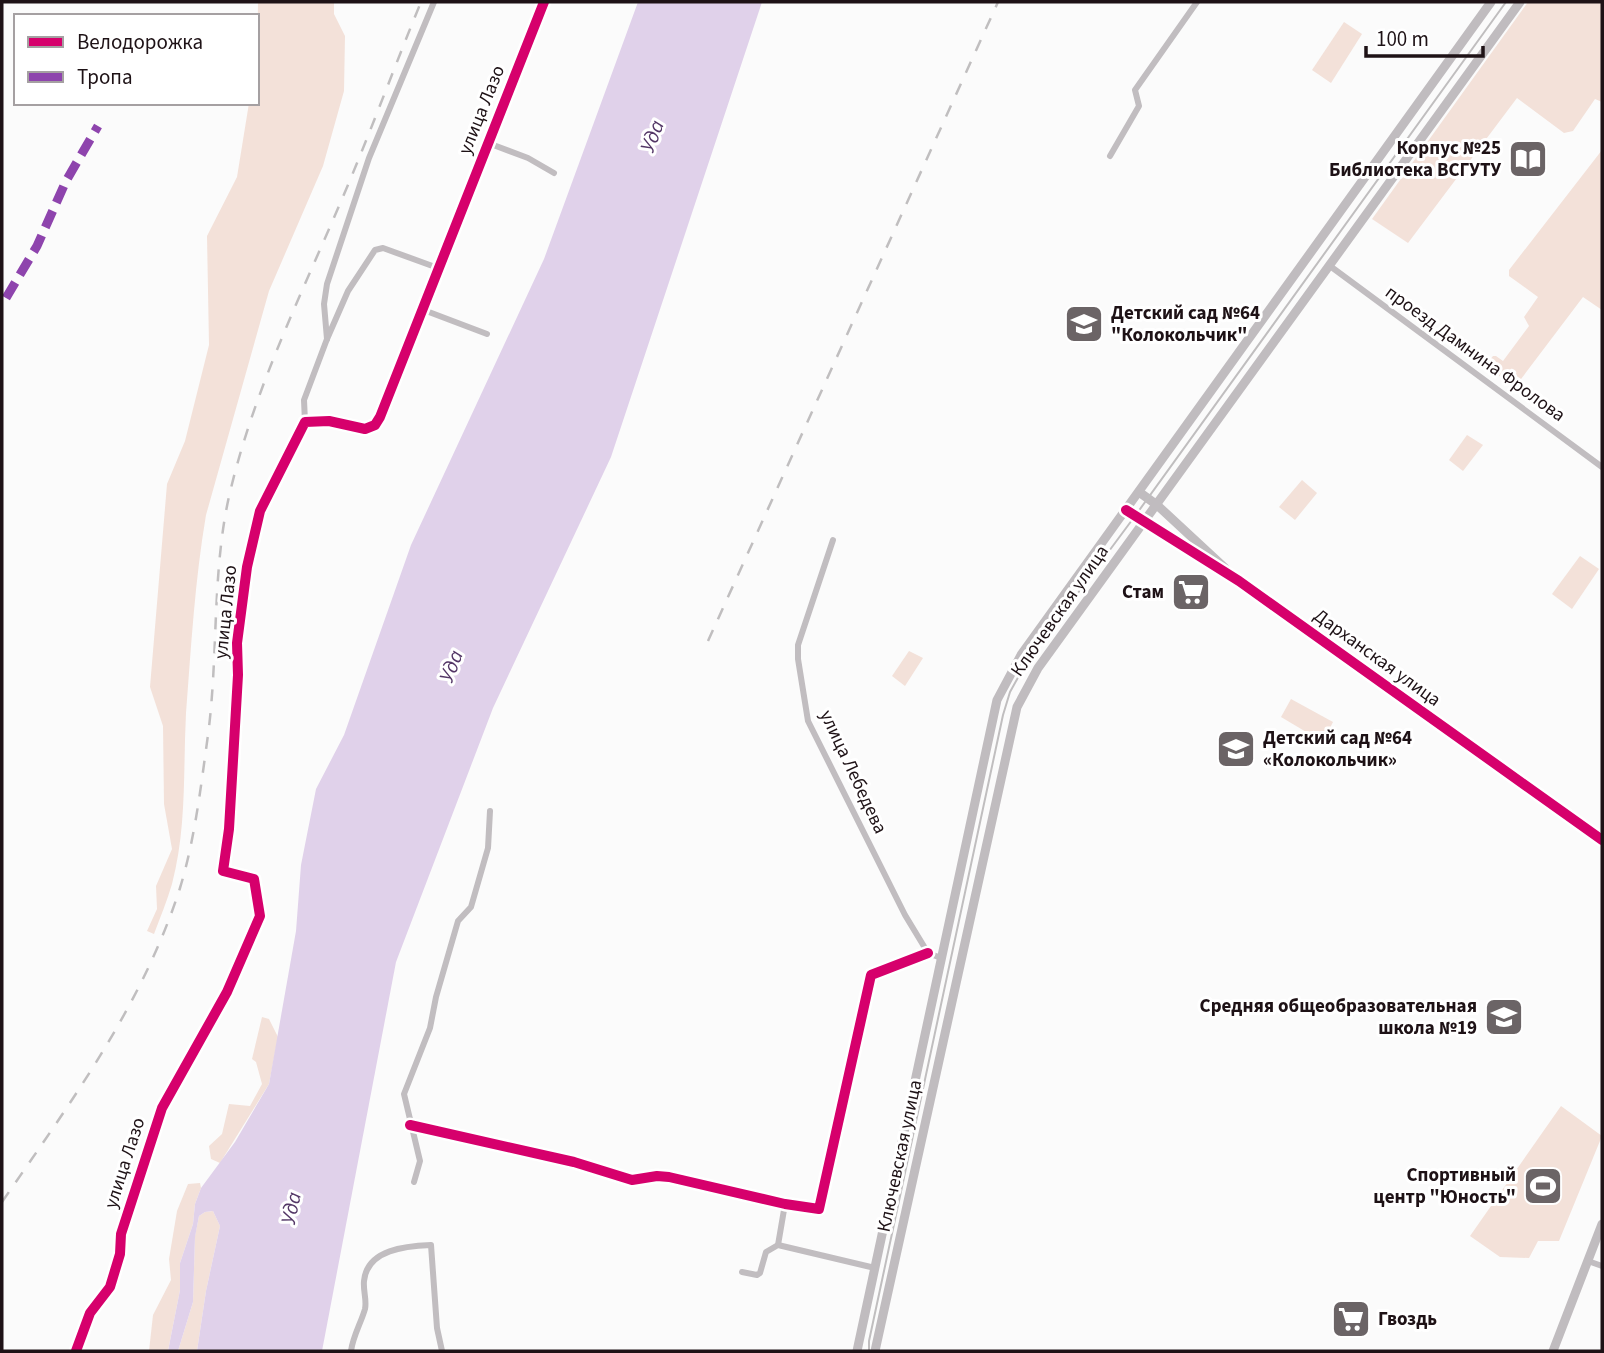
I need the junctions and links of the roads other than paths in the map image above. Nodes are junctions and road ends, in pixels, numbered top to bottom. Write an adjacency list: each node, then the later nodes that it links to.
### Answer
1 (434, 2): 13 (street)
2 (544, 2): 6 (street, улица Лазо)
3 (1197, 2): 7 (street)
4 (1491, 2): 16 (main road, Ключевская улица)
5 (1520, 2): 9 (main road, Ключевская улица)
6 (488, 143): 8 (street); 10 (street, улица Лазо)
7 (1110, 156)
8 (554, 173)
9 (1330, 266): 15 (street, проезд Дамнина Фролова); 17 (main road, Ключевская улица)
10 (438, 268): 11 (street, улица Лазо); 13 (street)
11 (421, 309): 12 (street); 14 (street, улица Лазо)
12 (487, 334)
13 (327, 338): 14 (street)
14 (305, 422): 35 (street, улица Лазо)
15 (1602, 467)
16 (1139, 492): 17 (main road, Дарханская улица); 18 (main road, Ключевская улица)
17 (1157, 505): 19 (main road, Ключевская улица); 21 (main road, Дарханская улица)
18 (1126, 510): 19 (main road, Дарханская улица); 25 (main road, Ключевская улица)
19 (1144, 523): 21 (main road, Дарханская улица); 39 (main road, Ключевская улица)
20 (833, 540): 24 (street, улица Лебедева)
21 (1240, 581): 23 (main road, Дарханская улица)
22 (490, 811): 26 (street)
23 (1602, 840)
24 (928, 953): 25 (street); 28 (street)
25 (941, 958): 33 (main road, Ключевская улица)
26 (410, 1125): 27 (street); 28 (street)
27 (414, 1182)
28 (785, 1204): 30 (street)
29 (1602, 1224): 31 (main road)
30 (778, 1245): 33 (street); 34 (street)
31 (1588, 1261): 32 (street); 40 (main road)
32 (1602, 1266)
33 (875, 1268): 38 (main road, Ключевская улица)
34 (742, 1272)
35 (76, 1351)
36 (351, 1351): 37 (street)
37 (442, 1351)
38 (860, 1351)
39 (875, 1351)
40 (1553, 1351)

